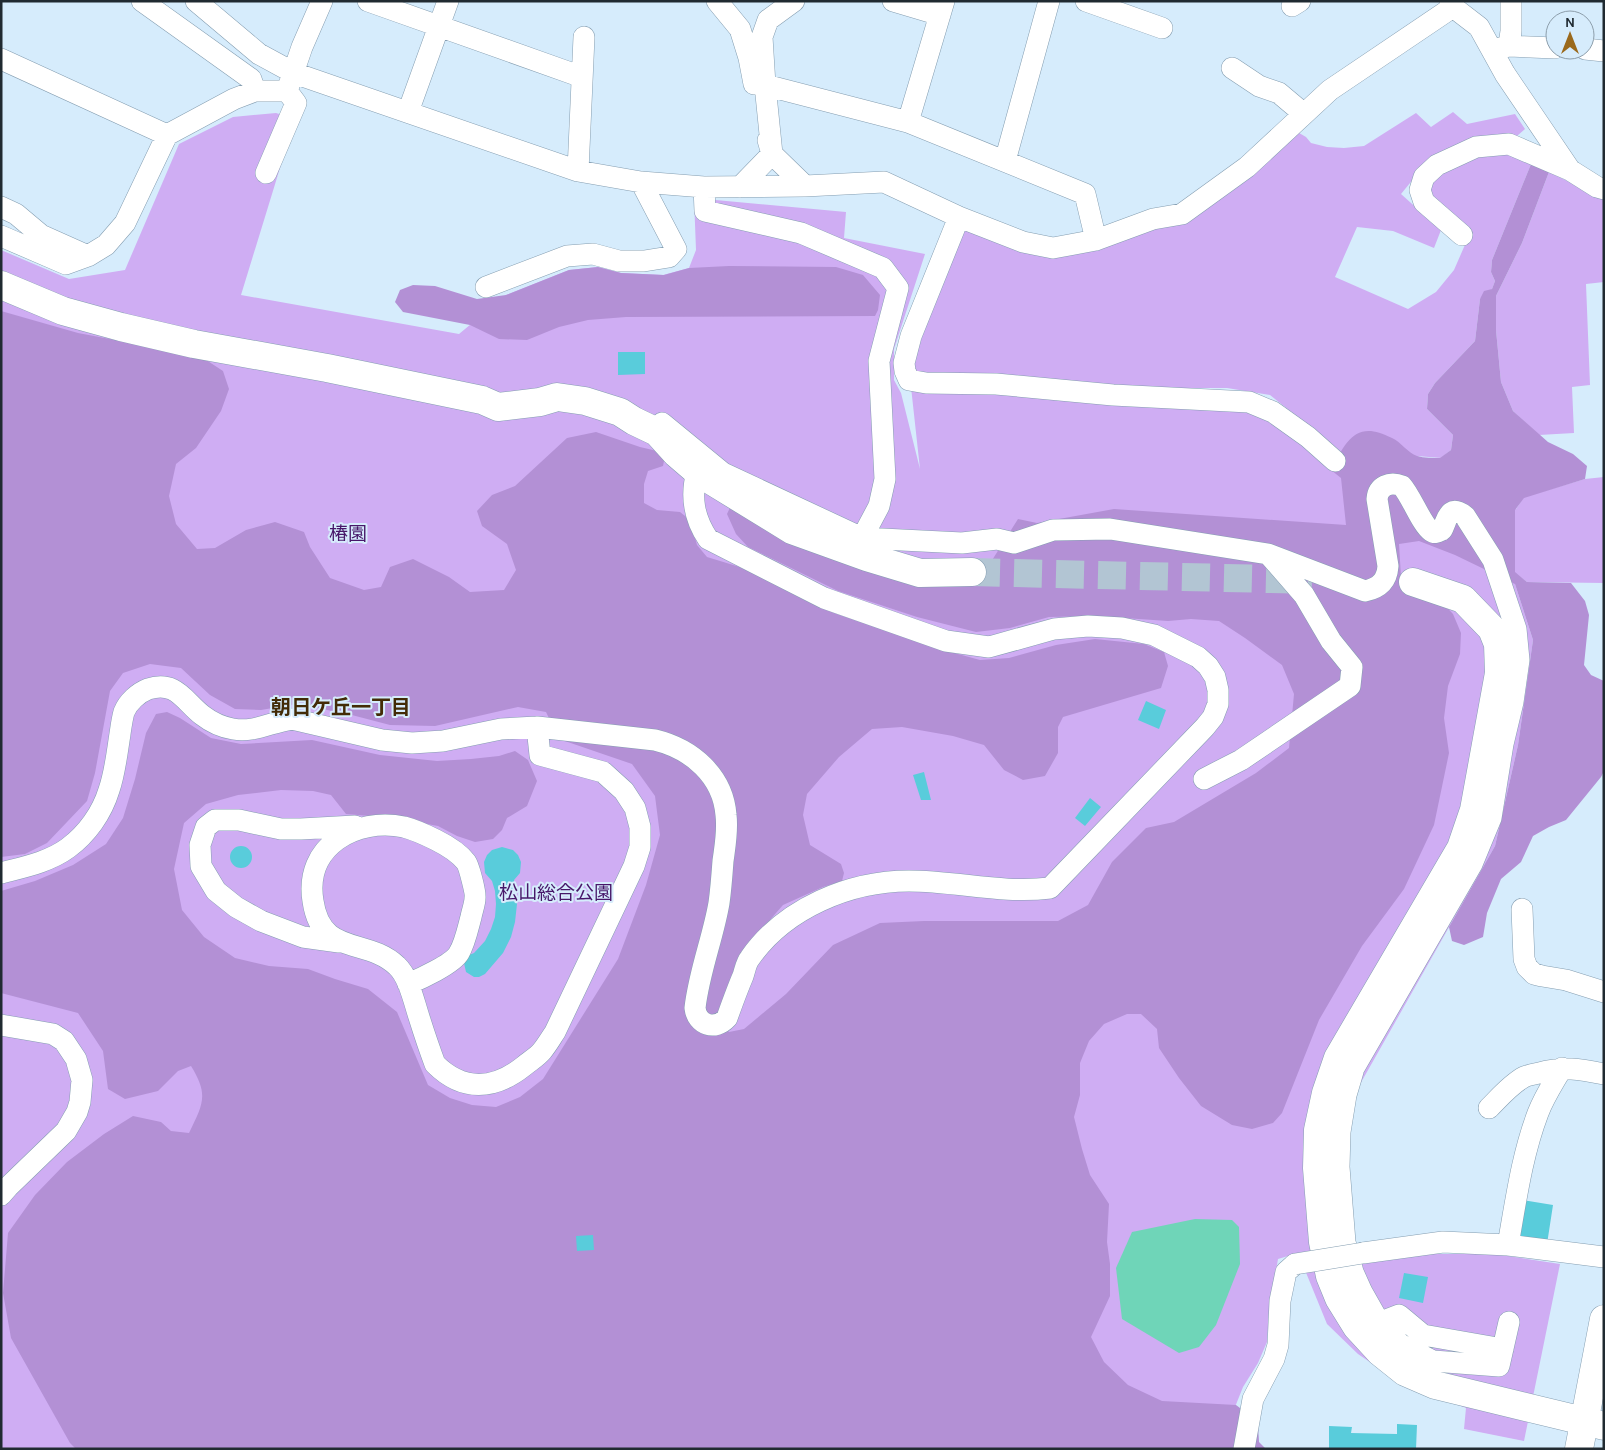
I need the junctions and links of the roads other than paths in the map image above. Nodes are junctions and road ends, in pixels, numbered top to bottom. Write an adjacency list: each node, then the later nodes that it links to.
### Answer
1 (142, 1): 24 (street)
2 (196, 1): 22 (street)
3 (322, 1): 22 (street)
4 (368, 1): 14 (street)
5 (448, 1): 14 (street)
6 (717, 1): 29 (street)
7 (794, 1): 23 (street)
8 (893, 1): 13 (street)
9 (1048, 1): 30 (street)
10 (1086, 1): 15 (street)
11 (1511, 1): 17 (street)
12 (1451, 4): 17 (street); 26 (street)
13 (942, 8): 27 (street)
14 (439, 27): 21 (street); 25 (street)
15 (1162, 28)
16 (584, 37): 21 (street)
17 (1501, 48): 18 (street); 31 (street)
18 (1545, 48)
19 (1, 59): 28 (street)
20 (1232, 68): 26 (street)
21 (582, 77): 32 (street)
22 (291, 82): 24 (street); 25 (street); 33 (street)
23 (764, 85): 27 (street); 29 (street)
24 (255, 91): 28 (street)
25 (408, 112): 32 (street)
26 (1304, 114): 43 (street)
27 (908, 122): 30 (street)
28 (167, 135): 44 (street)
29 (772, 154): 35 (street); 37 (street)
30 (1005, 161): 43 (street)
31 (1570, 170): 38 (street); 41 (street)
32 (578, 171): 34 (street)
33 (266, 173)
34 (641, 182): 36 (street); 46 (street)
35 (805, 186): 37 (street); 40 (street)
36 (704, 187): 37 (street); 50 (street)
37 (740, 188)
38 (1604, 189)
39 (1, 207): 44 (street)
40 (959, 217): 43 (street); 48 (street)
41 (1462, 235)
42 (1, 236): 44 (street)
43 (1096, 240)
44 (88, 256)
45 (1, 285): 49 (street)
46 (486, 287)
47 (650, 413): 50 (street)
48 (1335, 461)
49 (700, 473): 52 (street); 54 (street)
50 (862, 538): 51 (street)
51 (1268, 554): 55 (street); 70 (street)
52 (972, 572)
53 (1413, 582): 71 (street)
54 (537, 727): 57 (street); 60 (street)
55 (1204, 780)
56 (373, 826): 59 (street); 59 (street); 60 (street)
57 (1, 873)
58 (1522, 908): 61 (street)
59 (339, 942): 60 (street)
60 (408, 984)
61 (1604, 992)
62 (1, 1025): 66 (street)
63 (1562, 1068): 64 (street); 65 (street); 67 (street)
64 (1604, 1074)
65 (1489, 1108)
66 (1, 1195)
67 (1508, 1245): 68 (street); 72 (street, bridge)
68 (1604, 1257)
69 (1604, 1319): 71 (street)
70 (1509, 1322)
71 (1594, 1423): 73 (street)
72 (1244, 1449)
73 (1579, 1449)

